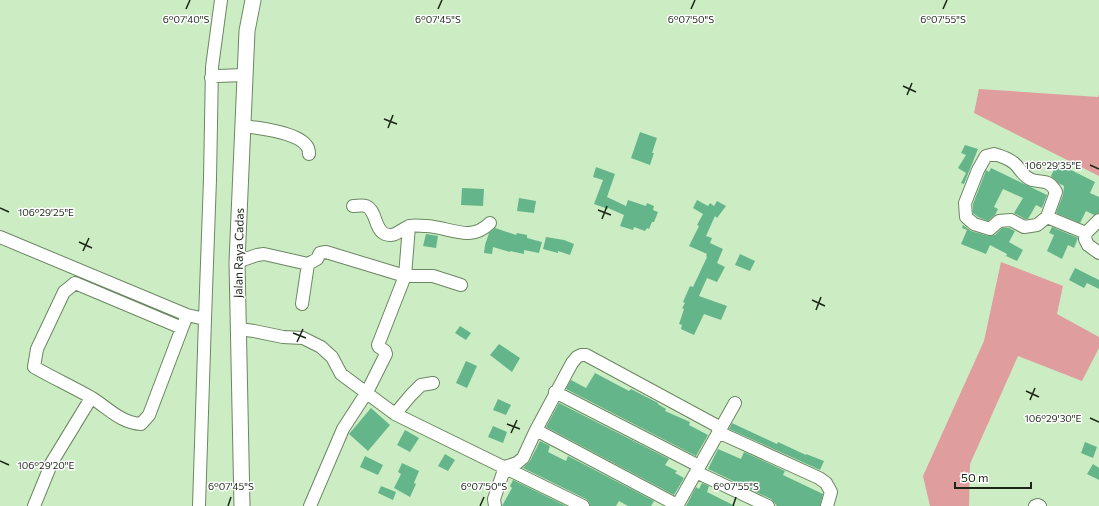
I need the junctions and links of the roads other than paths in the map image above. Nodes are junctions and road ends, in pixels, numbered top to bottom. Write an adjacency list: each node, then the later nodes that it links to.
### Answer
1 (221, 0): 4 (street)
2 (254, 0): 3 (street, Jalan Raya Cadas)
3 (243, 75): 4 (street); 5 (street, Jalan Raya Cadas)
4 (214, 77): 21 (street)
5 (243, 126): 6 (street); 15 (street, Jalan Raya Cadas)
6 (309, 154)
7 (353, 206): 11 (street)
8 (1047, 217): 8 (street); 12 (street)
9 (1099, 220): 12 (street)
10 (490, 223): 11 (street)
11 (409, 226): 17 (street)
12 (1086, 233): 14 (street)
13 (0, 238): 20 (street)
14 (1099, 253)
15 (237, 262): 16 (street); 23 (street, Jalan Raya Cadas)
16 (308, 264): 17 (street); 19 (street)
17 (406, 276): 18 (street); 25 (street)
18 (461, 285)
19 (302, 304)
20 (187, 315): 21 (street); 22 (street)
21 (205, 319): 35 (street)
22 (182, 328): 27 (street); 27 (street)
23 (239, 329): 25 (street); 36 (street, Jalan Raya Cadas)
24 (433, 383): 29 (street)
25 (367, 392): 29 (street); 37 (street)
26 (555, 392): 30 (street); 31 (street); 33 (street)
27 (91, 398): 34 (street)
28 (735, 403): 31 (street)
29 (395, 414): 32 (street)
30 (536, 430): 32 (street); 40 (street)
31 (719, 430): 33 (street); 42 (street)
32 (505, 467): 38 (street); 39 (street)
33 (698, 469): 40 (street); 41 (street)
34 (34, 506)
35 (199, 506)
36 (242, 506)
37 (310, 506)
38 (495, 506)
39 (583, 506)
40 (677, 506)
41 (768, 506)
42 (827, 506)
43 (1035, 506): 44 (street)
44 (1040, 506)

